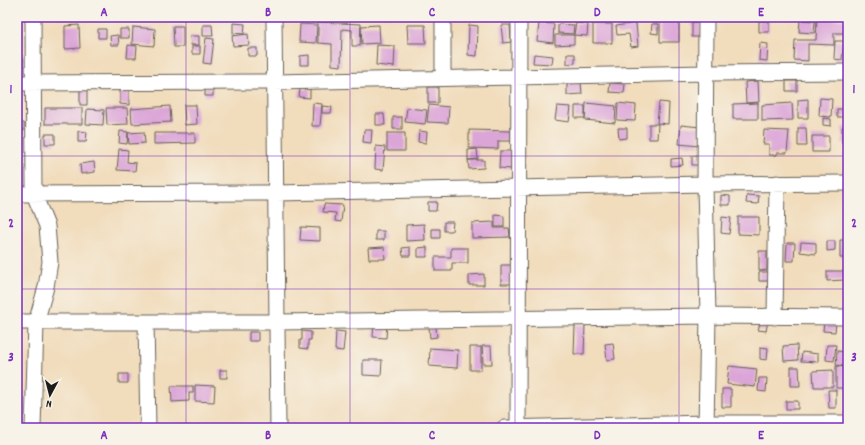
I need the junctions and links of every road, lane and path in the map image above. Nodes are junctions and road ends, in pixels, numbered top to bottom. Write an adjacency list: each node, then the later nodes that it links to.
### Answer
1 (33, 17): 12 (street)
2 (274, 17): 10 (street)
3 (443, 17): 9 (street)
4 (519, 17): 8 (street)
5 (706, 17): 7 (street)
6 (848, 72): 7 (street)
7 (706, 73): 8 (street); 15 (street)
8 (518, 77): 9 (street); 16 (street)
9 (443, 78): 10 (street)
10 (275, 82): 12 (street); 17 (street)
11 (17, 83): 12 (street)
12 (32, 83): 19 (street)
13 (777, 183): 14 (street); 15 (street); 21 (street)
14 (848, 183)
15 (705, 184): 16 (street); 20 (street)
16 (519, 187): 17 (street); 23 (street)
17 (276, 192): 19 (street); 26 (street)
18 (17, 194): 19 (street)
19 (34, 194): 27 (street)
20 (708, 316): 21 (street); 23 (street); 29 (street)
21 (775, 317): 22 (street)
22 (848, 317)
23 (518, 318): 26 (street); 34 (street)
24 (17, 322): 27 (street)
25 (146, 322): 26 (street); 27 (street); 31 (street)
26 (276, 322): 32 (street)
27 (36, 323): 30 (street)
28 (848, 423): 29 (street)
29 (706, 425): 34 (street)
30 (33, 428)
31 (148, 428)
32 (278, 428)
33 (504, 428): 34 (street)
34 (518, 428)

